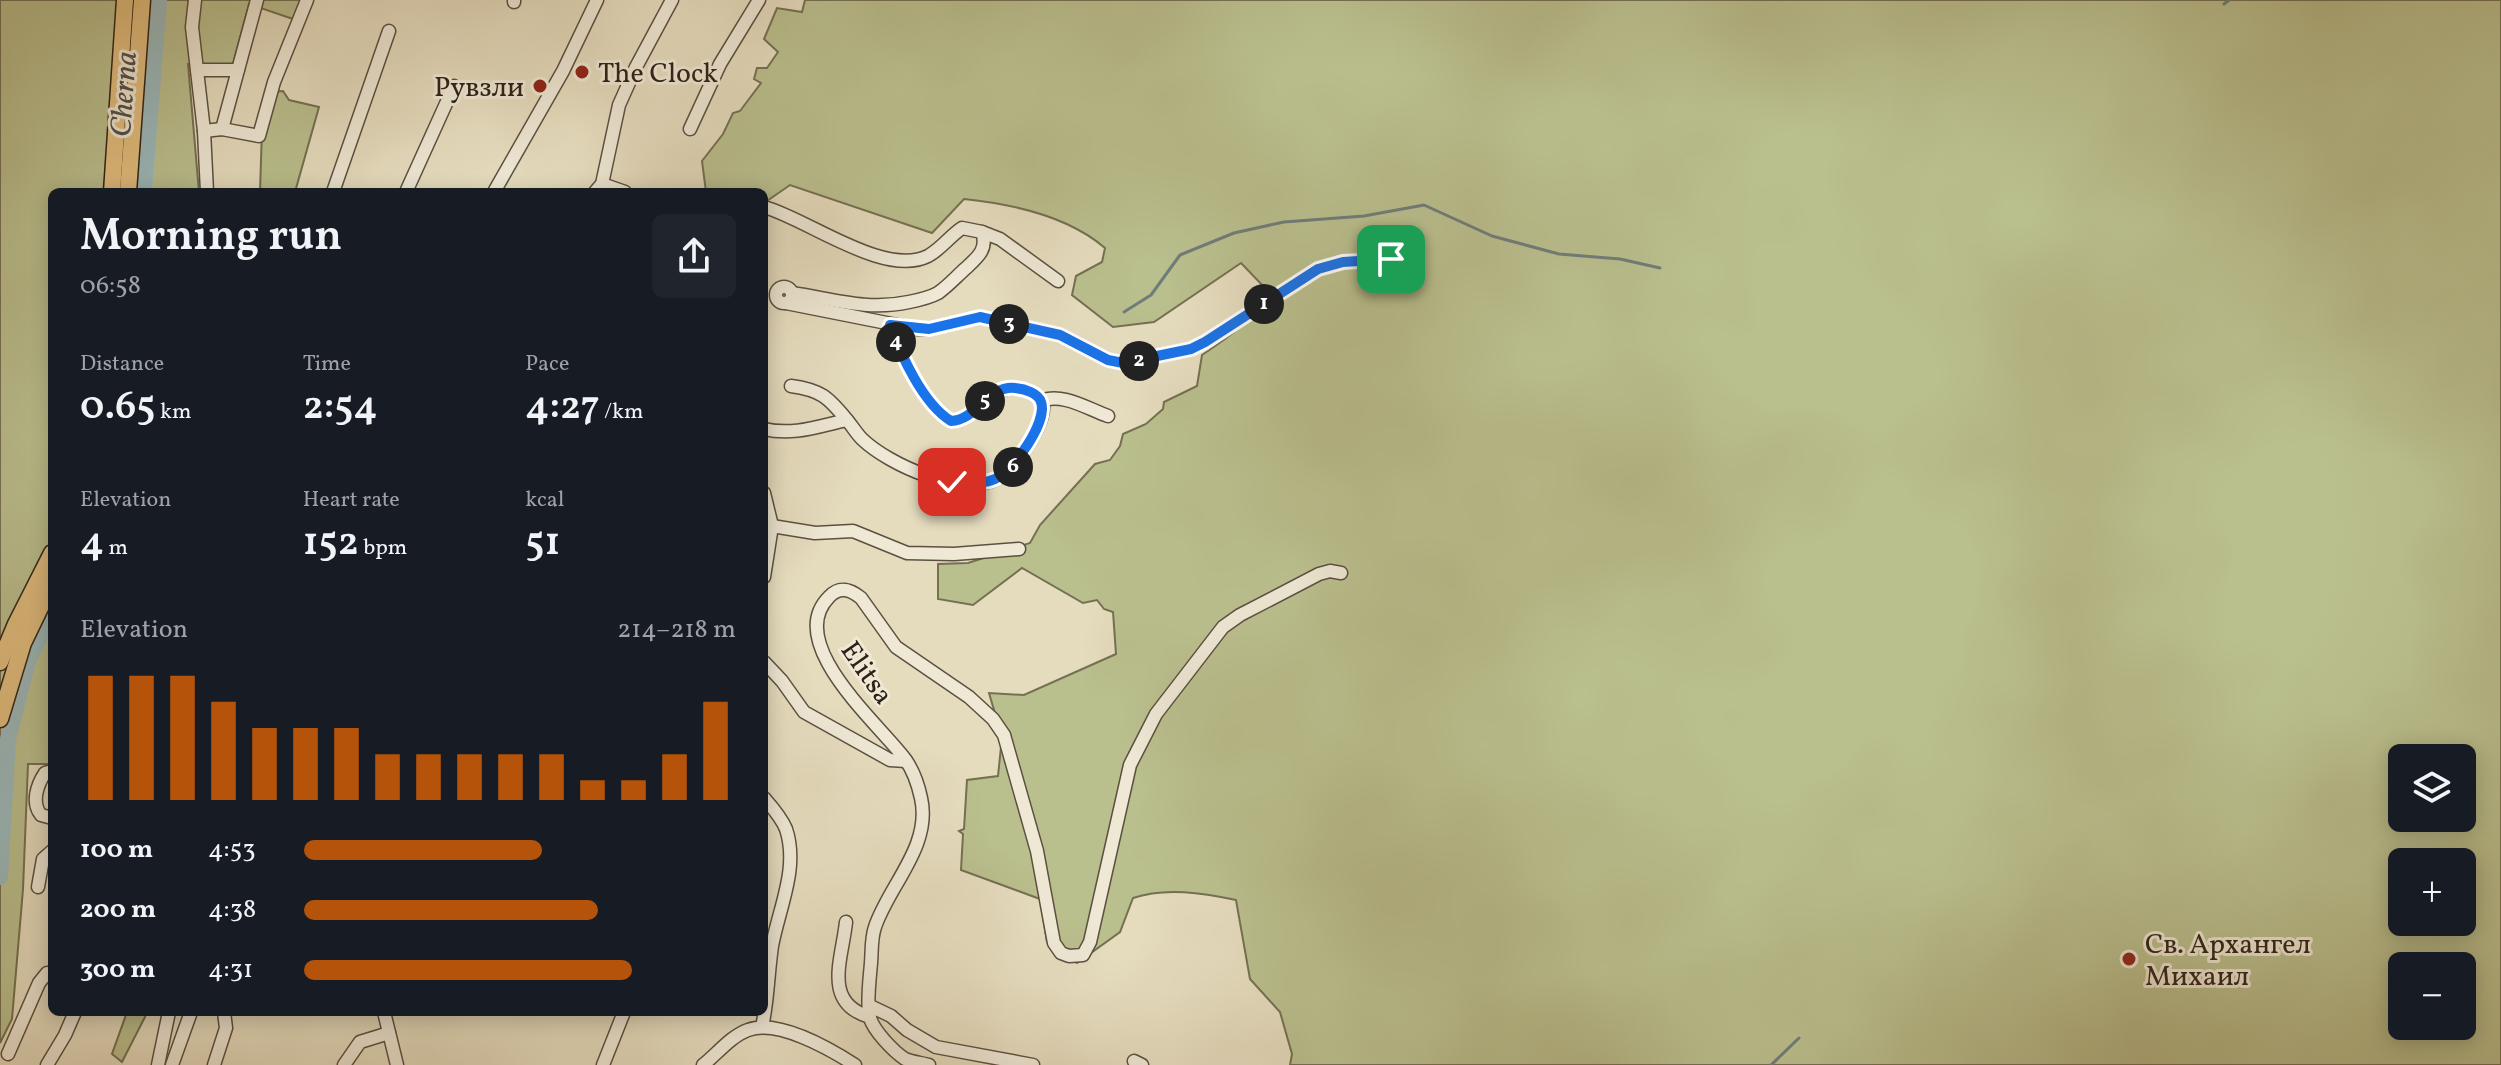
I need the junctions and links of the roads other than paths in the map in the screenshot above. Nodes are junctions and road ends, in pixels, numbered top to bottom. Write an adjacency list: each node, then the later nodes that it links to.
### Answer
1 (125, 0): 16 (main road)
2 (142, 0): 17 (main road)
3 (195, 0): 10 (street)
4 (257, 0): 11 (street)
5 (597, 0): 21 (street)
6 (672, 0): 22 (street)
7 (759, 0): 14 (street)
8 (302, 2): 13 (street)
9 (389, 31): 19 (street)
10 (197, 70): 11 (street); 15 (street)
11 (238, 70): 13 (street)
12 (454, 86): 20 (street)
13 (222, 129): 15 (street)
14 (690, 129)
15 (204, 131): 18 (street)
16 (112, 188)
17 (128, 188)
18 (207, 188)
19 (334, 188)
20 (408, 188)
21 (497, 188)
22 (598, 188)
23 (768, 209): 24 (street)
24 (982, 232): 26 (street); 27 (street)
25 (1391, 259): 29 (street)
26 (1058, 281)
27 (785, 298): 28 (street); 29 (street)
28 (768, 304)
29 (890, 325): 31 (street)
30 (791, 386): 33 (street)
31 (1041, 401): 32 (street); 33 (street)
32 (1108, 416)
33 (847, 420): 34 (street)
34 (768, 430)
35 (768, 510): 36 (street)
36 (772, 526): 37 (street); 38 (street)
37 (1019, 549)
38 (768, 552)
39 (48, 561): 42 (main road)
40 (1341, 573): 45 (street, Elitsa)
41 (48, 591): 44 (main road)
42 (0, 662)
43 (768, 666): 45 (street)
44 (0, 719)
45 (906, 761): 54 (street, Elitsa)
46 (48, 772): 48 (street)
47 (768, 803): 53 (street)
48 (48, 817)
49 (48, 855): 50 (street)
50 (38, 887)
51 (846, 922): 54 (street)
52 (48, 973): 64 (street)
53 (768, 981)
54 (870, 1012): 74 (street); 75 (street)
55 (73, 1016): 65 (street)
56 (168, 1016): 66 (street)
57 (190, 1016): 67 (street)
58 (224, 1016): 68 (street)
59 (385, 1016): 63 (street)
60 (622, 1016): 71 (street)
61 (763, 1016): 62 (street)
62 (762, 1027): 72 (street); 73 (street)
63 (389, 1033): 69 (street); 70 (street)
64 (8, 1054)
65 (47, 1065)
66 (158, 1065)
67 (172, 1065)
68 (214, 1065)
69 (344, 1065)
70 (397, 1065)
71 (604, 1065)
72 (703, 1065)
73 (855, 1065)
74 (929, 1065)
75 (1033, 1065)

